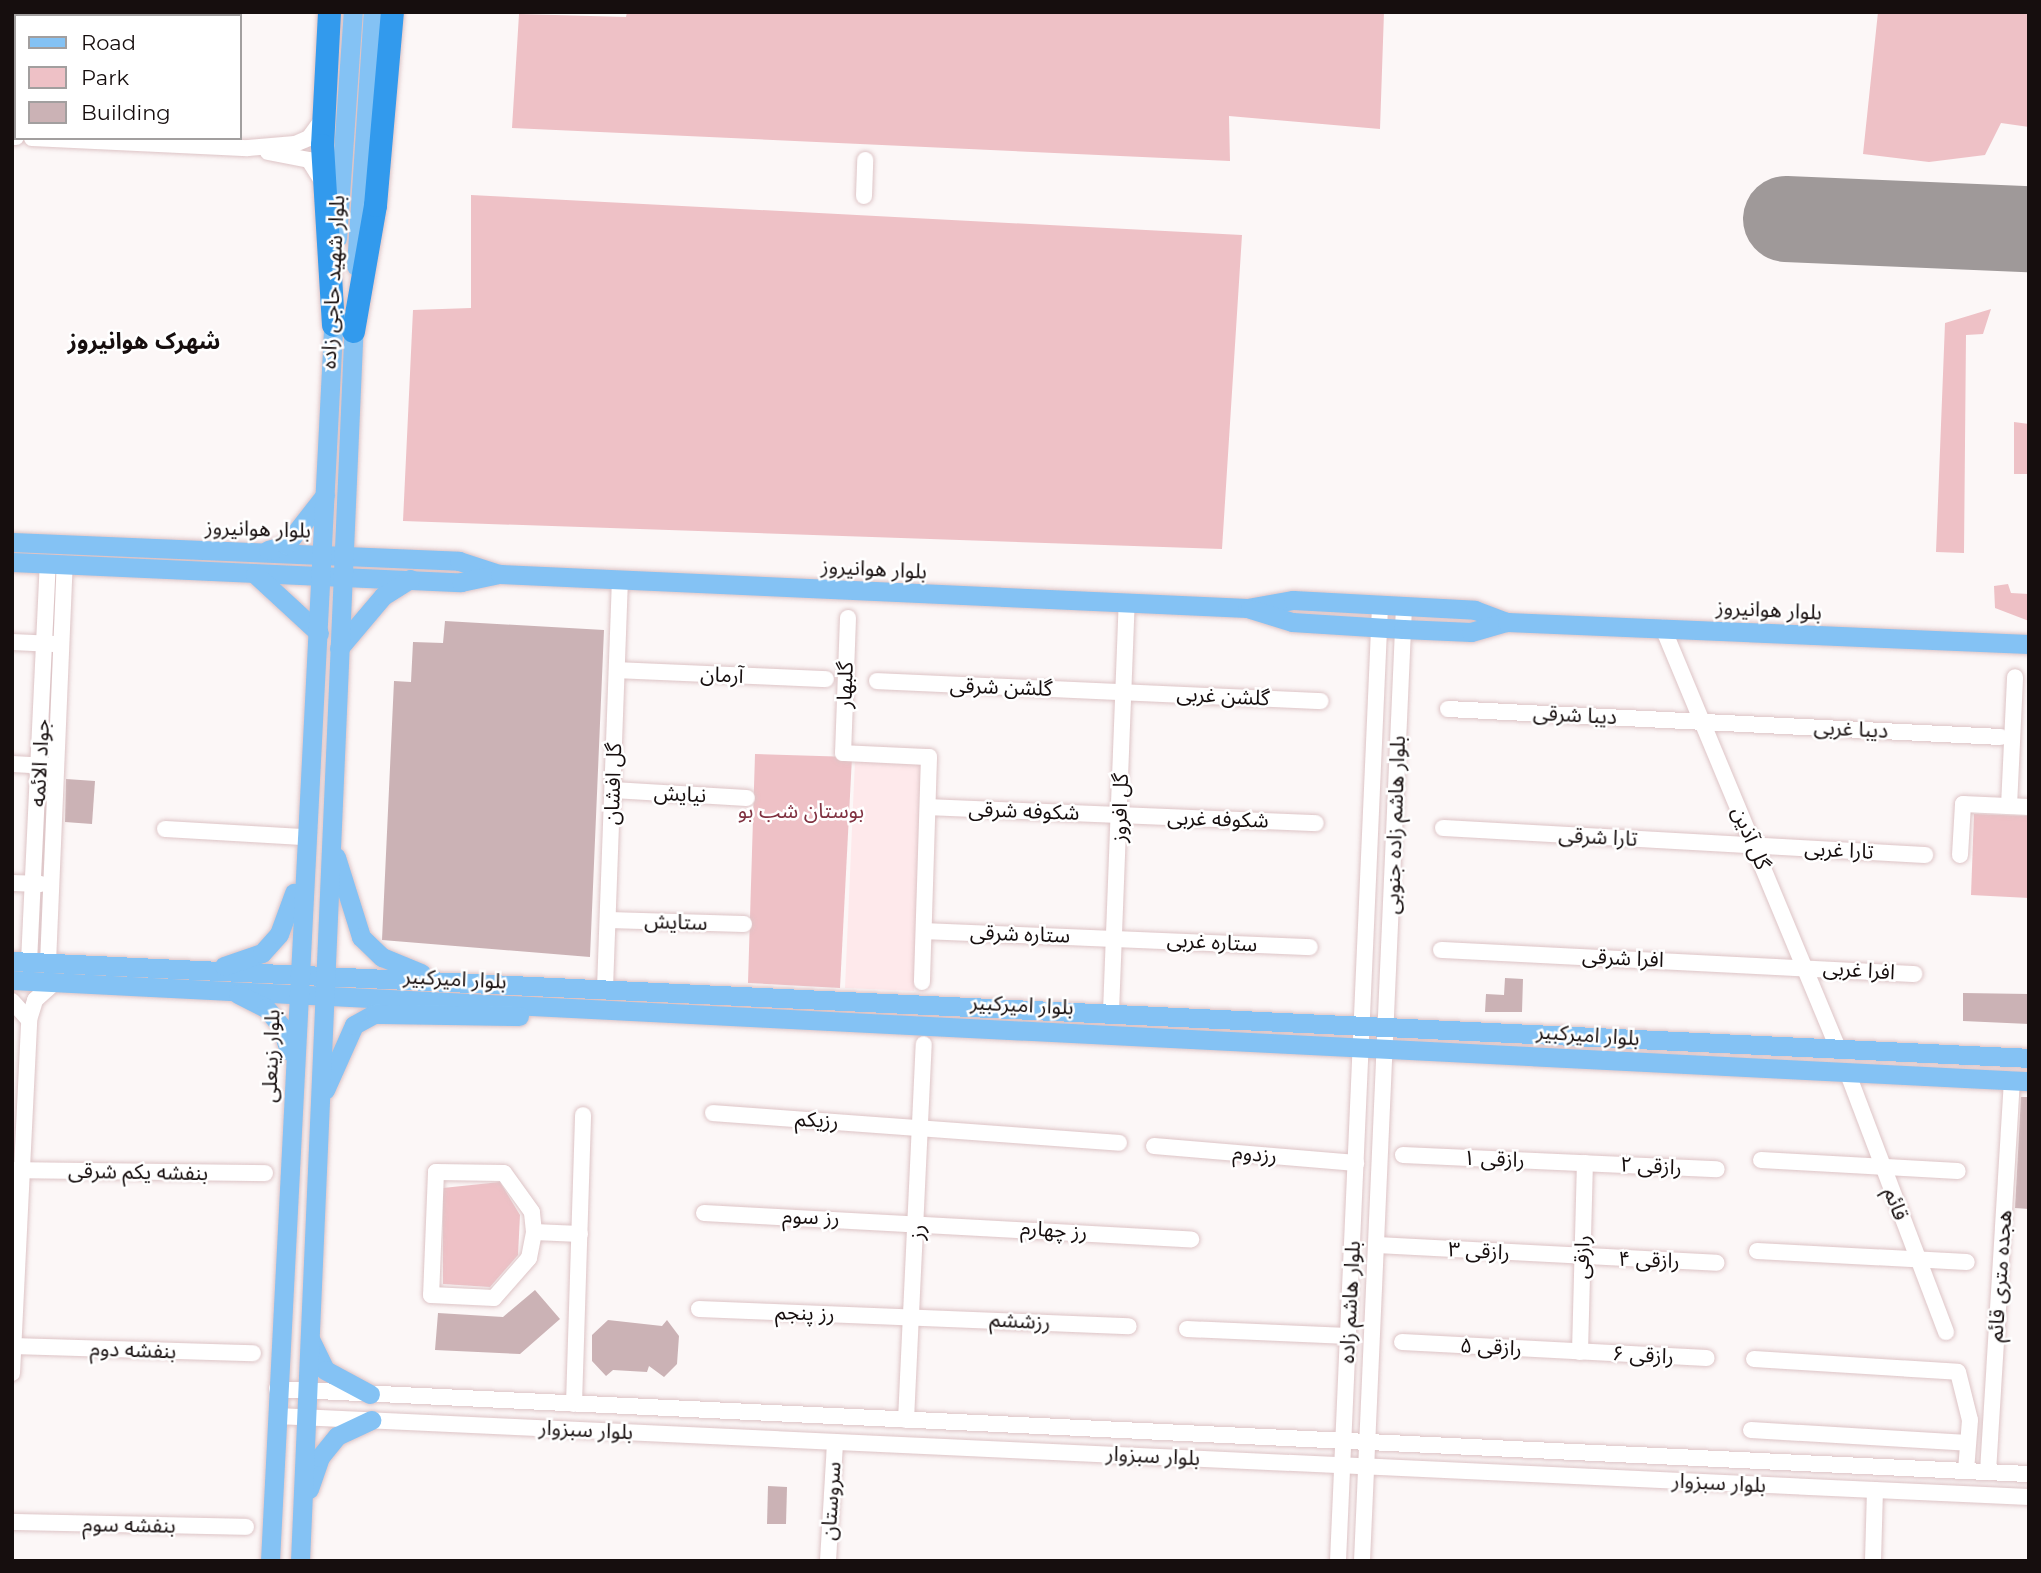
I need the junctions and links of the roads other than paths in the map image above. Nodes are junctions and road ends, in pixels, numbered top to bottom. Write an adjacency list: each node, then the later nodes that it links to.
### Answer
1 (330, 12): 5 (highway)
2 (353, 12): 11 (main road, بلوار شهید حاجی زاده)
3 (373, 12): 11 (main road, بلوار شهید حاجی زاده)
4 (392, 12): 11 (highway)
5 (324, 114): 7 (street); 9 (highway)
6 (75, 140): 7 (street)
7 (248, 148): 9 (street)
8 (865, 160): 10 (street)
9 (325, 195): 11 (highway)
10 (864, 196)
11 (343, 328): 12 (main road, بلوار شهید حاجی زاده); 15 (main road, بلوار شهید حاجی زاده)
12 (326, 495): 14 (main road); 18 (main road, بلوار شهید حاجی زاده)
13 (12, 542): 14 (main road, بلوار هوانیروز)
14 (261, 552): 18 (main road, بلوار هوانیروز)
15 (344, 555): 18 (main road, بلوار هوانیروز); 20 (main road, بلوار هوانیروز); 21 (main road)
16 (12, 562): 17 (main road, بلوار هوانیروز)
17 (57, 564): 19 (main road, بلوار هوانیروز); 35 (street, جواد الائمه)
18 (321, 564): 19 (main road, بلوار هوانیروز); 21 (main road, بلوار هوانیروز); 33 (main road, بلوار زینعلی)
19 (255, 574): 33 (main road)
20 (500, 574): 22 (main road, بلوار هوانیروز); 23 (main road, بلوار هوانیروز)
21 (342, 575): 22 (main road, بلوار هوانیروز); 37 (main road)
22 (410, 579): 37 (main road)
23 (620, 579): 24 (main road, بلوار هوانیروز); 38 (street, گل افشان)
24 (1127, 603): 27 (main road, بلوار هوانیروز); 42 (street, گل افروز)
25 (1380, 605): 26 (main road, بلوار هوانیروز); 27 (main road, بلوار هوانیروز); 30 (street, بلوار هاشم زاده جنوبی)
26 (1404, 606): 29 (main road, بلوار هوانیروز); 32 (street, بلوار هاشم زاده جنوبی)
27 (1247, 608): 30 (main road, بلوار هوانیروز)
28 (848, 618): 52 (street, گلبهار)
29 (1507, 622): 31 (main road, بلوار هوانیروز); 32 (main road, بلوار هوانیروز)
30 (1380, 628): 32 (main road, بلوار هوانیروز); 88 (street, بلوار هاشم زاده جنوبی)
31 (1663, 628): 36 (main road, بلوار هوانیروز); 45 (street, گل آذین)
32 (1403, 629): 89 (street, بلوار هاشم زاده جنوبی)
33 (319, 633): 58 (main road, بلوار زینعلی)
34 (12, 642): 35 (street)
35 (53, 644): 48 (street, جواد الائمه)
36 (2029, 644)
37 (339, 648): 59 (main road)
38 (617, 670): 40 (street, آرمان); 49 (street, گل افشان)
39 (2015, 677): 46 (street)
40 (826, 679)
41 (877, 681): 42 (street, گلشن شرقی)
42 (1125, 692): 43 (street, گلشن غربی); 54 (street, گل افروز)
43 (1321, 701)
44 (1448, 709): 45 (street, دیبا شرقی)
45 (1702, 721): 46 (street, دیبا غربی); 60 (street, گل آذین)
46 (2014, 738): 51 (street)
47 (12, 764): 48 (street)
48 (48, 766): 64 (street, جواد الائمه); 65 (street, جواد الائمه)
49 (613, 790): 50 (street, نیایش); 66 (street, گل افشان)
50 (747, 798)
51 (2009, 806): 53 (street); 62 (street)
52 (928, 807): 54 (street, شکوفه شرقی); 68 (street)
53 (2029, 807)
54 (1119, 815): 55 (street, شکوفه غربی); 69 (street, گل افروز)
55 (1316, 822)
56 (164, 828): 58 (street)
57 (1443, 828): 60 (street, تارا شرقی)
58 (304, 830): 74 (main road, بلوار زینعلی); 76 (main road)
59 (331, 834): 79 (main road); 81 (main road)
60 (1754, 845): 61 (street, تارا غربی); 73 (street, گل آذین)
61 (1925, 855)
62 (1961, 855)
63 (12, 883): 64 (street)
64 (33, 884): 65 (street); 72 (street, جواد الائمه)
65 (51, 884): 72 (street, جواد الائمه)
66 (608, 920): 67 (street, ستایش); 82 (street, گل افشان)
67 (744, 924)
68 (925, 931): 69 (street, ستاره شرقی); 80 (street)
69 (1114, 937): 70 (street, ستاره غربی); 86 (street, گل افروز)
70 (1310, 947)
71 (1441, 950): 73 (street, افرا شرقی)
72 (30, 962): 76 (main road, بلوار امیرکبیر)
73 (1804, 967): 75 (street, افرا غربی); 93 (street, گل آذین)
74 (297, 974): 76 (main road, بلوار امیرکبیر); 81 (main road, بلوار امیرکبیر); 83 (main road, بلوار زینعلی)
75 (1914, 974)
76 (213, 979): 78 (main road, بلوار امیرکبیر); 83 (main road, بلوار امیرکبیر); 97 (main road)
77 (12, 980): 78 (main road, بلوار امیرکبیر)
78 (55, 982): 87 (street)
79 (477, 982): 81 (main road, بلوار امیرکبیر); 82 (main road, بلوار امیرکبیر)
80 (922, 982)
81 (324, 985): 83 (main road, بلوار امیرکبیر); 85 (main road, بلوار امیرکبیر); 98 (main road)
82 (605, 988): 86 (main road, بلوار امیرکبیر)
83 (296, 994): 97 (main road, بلوار زینعلی)
84 (12, 1001): 87 (street)
85 (603, 1010): 91 (main road, بلوار امیرکبیر); 98 (main road)
86 (1111, 1012): 88 (main road, بلوار امیرکبیر)
87 (29, 1020): 110 (street)
88 (1362, 1023): 89 (main road, بلوار امیرکبیر); 91 (street, بلوار هاشم زاده جنوبی)
89 (1387, 1024): 92 (street, بلوار هاشم زاده جنوبی); 93 (main road, بلوار امیرکبیر)
90 (924, 1044): 101 (street, رز)
91 (1362, 1044): 92 (main road, بلوار امیرکبیر); 106 (street, بلوار هاشم زاده)
92 (1387, 1045): 95 (main road, بلوار امیرکبیر); 118 (street, بلوار هاشم زاده)
93 (1838, 1048): 94 (main road, بلوار امیرکبیر)
94 (2029, 1058)
95 (1848, 1074): 96 (main road, بلوار امیرکبیر); 108 (street, قائم)
96 (2020, 1080): 154 (street, هجده متری قائم)
97 (293, 1103): 138 (main road, بلوار زینعلی)
98 (318, 1108): 129 (main road)
99 (713, 1113): 101 (street, رزیکم)
100 (583, 1115): 116 (street)
101 (921, 1126): 102 (street); 114 (street, رز)
102 (1119, 1143)
103 (1154, 1146): 106 (street, رزدوم)
104 (1403, 1155): 107 (street, رازقی ۱)
105 (1761, 1160): 108 (street)
106 (1356, 1163): 130 (street, بلوار هاشم زاده)
107 (1585, 1163): 109 (street, رازقی ۲); 120 (street, رازقی)
108 (1882, 1167): 111 (street); 121 (street, قائم)
109 (1717, 1169)
110 (17, 1170): 112 (street, بنفشه یکم شرقی); 132 (street)
111 (1958, 1171)
112 (265, 1173)
113 (704, 1213): 114 (street, رز سوم)
114 (918, 1221): 117 (street, رز چهارم); 125 (street, رز)
115 (534, 1232): 115 (street); 116 (street)
116 (580, 1234): 141 (street)
117 (1191, 1239)
118 (1377, 1245): 120 (street, رازقی ۳); 149 (street, بلوار هاشم زاده)
119 (1757, 1251): 121 (street)
120 (1582, 1257): 123 (street, رازقی ۴); 133 (street, رازقی)
121 (1916, 1259): 122 (street); 128 (street, قائم)
122 (1967, 1262)
123 (1717, 1263)
124 (699, 1309): 125 (street, رز پنجم)
125 (911, 1316): 126 (street, رزششم); 145 (street, رز)
126 (1129, 1326)
127 (1188, 1329): 130 (street)
128 (1945, 1332)
129 (308, 1335): 139 (main road); 140 (main road)
130 (1348, 1336): 147 (street, بلوار هاشم زاده)
131 (1402, 1342): 133 (street, رازقی ۵)
132 (13, 1346): 134 (street, بنفشه دوم); 137 (street)
133 (1580, 1352): 135 (street, رازقی ۶)
134 (253, 1353)
135 (1707, 1358)
136 (1754, 1359): 150 (street)
137 (12, 1373)
138 (278, 1390): 139 (street, بلوار سبزوار); 142 (main road, بلوار زینعلی)
139 (306, 1391): 140 (street, بلوار سبزوار); 143 (main road)
140 (370, 1394): 141 (street, بلوار سبزوار)
141 (574, 1404): 145 (street, بلوار سبزوار)
142 (276, 1416): 143 (street, بلوار سبزوار); 161 (main road, بلوار زینعلی)
143 (306, 1417): 144 (street, بلوار سبزوار); 158 (main road)
144 (371, 1420): 148 (street, بلوار سبزوار); 158 (main road)
145 (906, 1420): 147 (street, بلوار سبزوار)
146 (1751, 1430): 150 (street)
147 (1343, 1441): 149 (street, بلوار سبزوار); 151 (street, بلوار هاشم زاده)
148 (835, 1442): 151 (street, بلوار سبزوار); 163 (street, سروستان)
149 (1368, 1442): 152 (street, بلوار هاشم زاده); 153 (street, بلوار سبزوار)
150 (1968, 1443): 153 (street)
151 (1342, 1465): 152 (street, بلوار سبزوار); 164 (street, بلوار هاشم زاده)
152 (1366, 1466): 156 (street, بلوار سبزوار); 165 (street, بلوار هاشم زاده)
153 (1966, 1471): 154 (street, بلوار سبزوار)
154 (1987, 1472): 155 (street, بلوار سبزوار)
155 (2029, 1474)
156 (1875, 1490): 157 (street, بلوار سبزوار); 166 (street)
157 (2029, 1497)
158 (302, 1506): 162 (main road)
159 (12, 1522): 160 (street, بنفشه سوم)
160 (247, 1527)
161 (270, 1561)
162 (300, 1561)
163 (828, 1561)
164 (1338, 1561)
165 (1362, 1561)
166 (1873, 1561)

